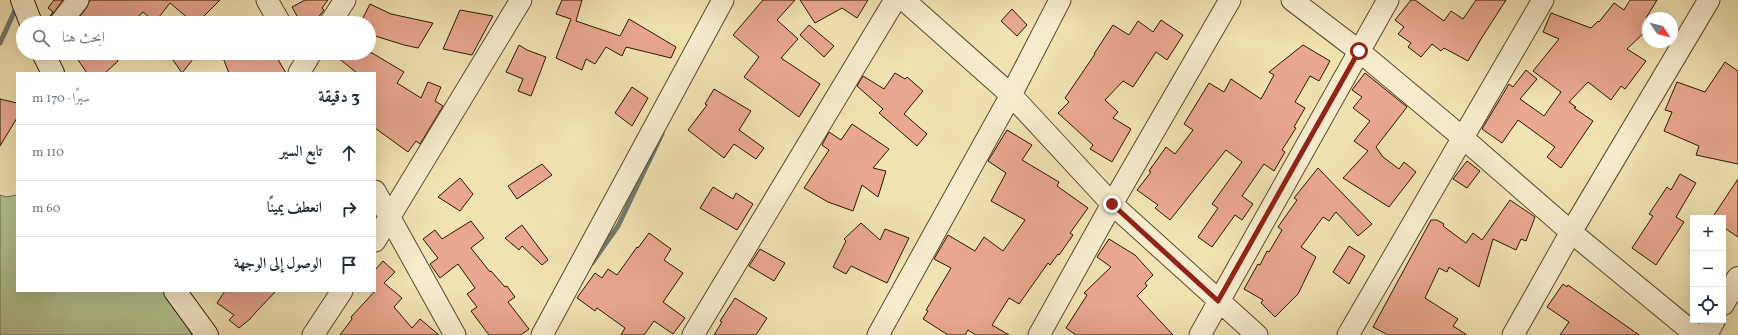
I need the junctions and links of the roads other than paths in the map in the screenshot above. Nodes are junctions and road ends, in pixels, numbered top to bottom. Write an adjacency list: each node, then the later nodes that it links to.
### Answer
1 (22, 0): 15 (main road)
2 (78, 0): 16 (street)
3 (267, 0): 17 (street)
4 (345, 0): 18 (street)
5 (521, 0): 26 (street)
6 (723, 0): 38 (street)
7 (895, 0): 39 (street)
8 (904, 0): 22 (street)
9 (1060, 0): 22 (street)
10 (1230, 0): 25 (street)
11 (1292, 0): 19 (street)
12 (1388, 0): 19 (street)
13 (1543, 0): 23 (street)
14 (1708, 0): 27 (street)
15 (28, 16)
16 (65, 16)
17 (276, 16)
18 (335, 16)
19 (1359, 51): 23 (street); 33 (street)
20 (46, 60): 21 (main road)
21 (52, 72)
22 (1011, 95): 25 (street); 40 (street)
23 (1463, 138): 27 (street); 44 (street)
24 (376, 193): 26 (street)
25 (1112, 204): 33 (street); 41 (street)
26 (390, 218): 28 (street); 37 (street)
27 (1571, 232): 45 (street); 46 (street)
28 (376, 239)
29 (1738, 278): 32 (main road)
30 (176, 292): 35 (main road)
31 (341, 292): 36 (street)
32 (1726, 299)
33 (1218, 301): 42 (street); 43 (street)
34 (1712, 323): 47 (main road)
35 (207, 335)
36 (313, 335)
37 (455, 335)
38 (542, 335)
39 (692, 335)
40 (878, 335)
41 (1039, 335)
42 (1200, 335)
43 (1257, 335)
44 (1348, 335)
45 (1513, 335)
46 (1696, 335)
47 (1706, 335)

